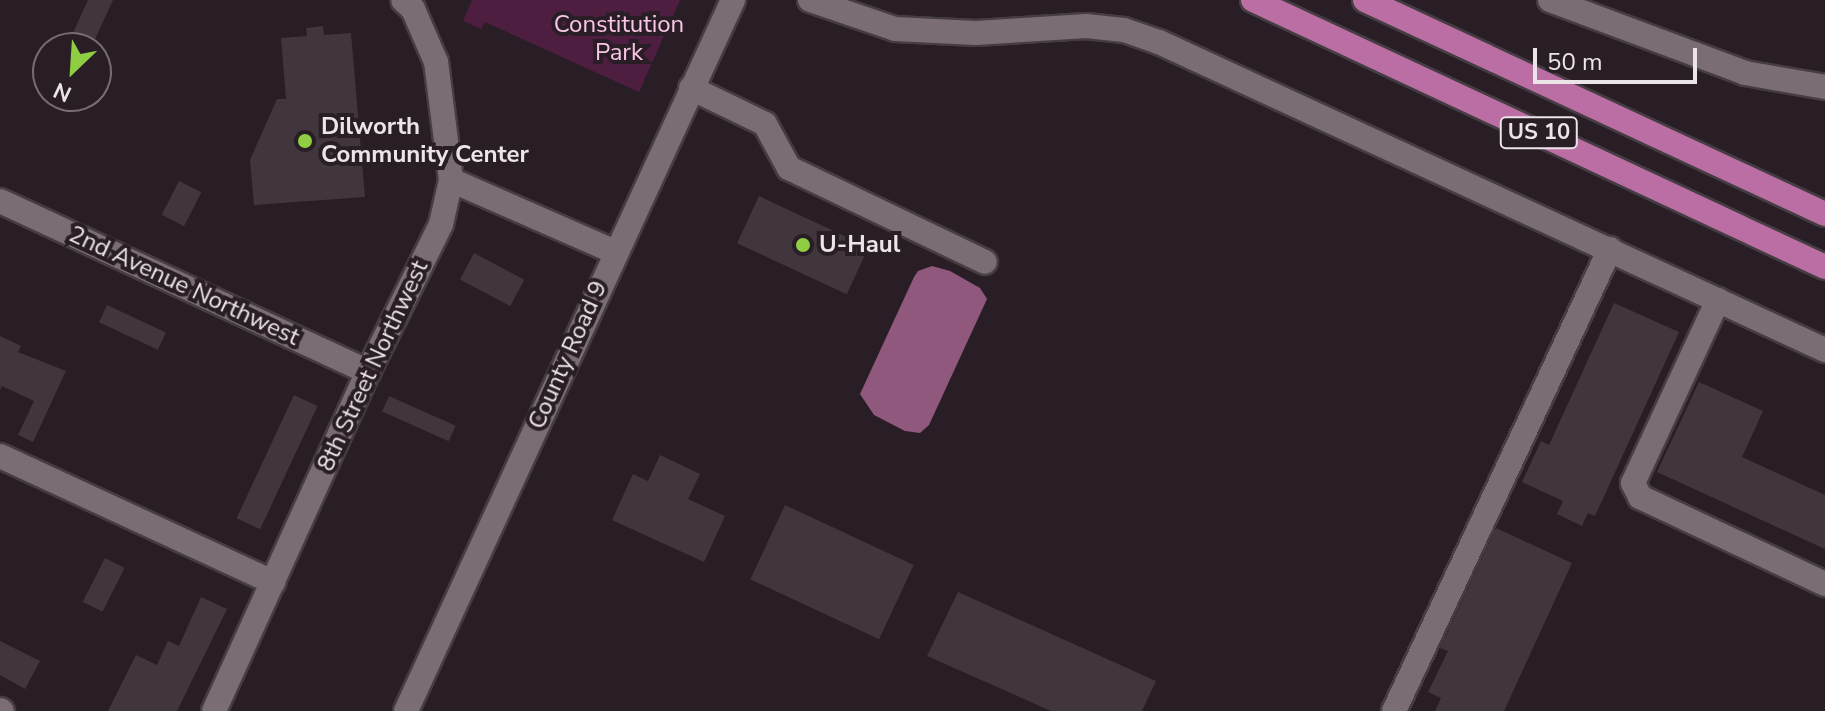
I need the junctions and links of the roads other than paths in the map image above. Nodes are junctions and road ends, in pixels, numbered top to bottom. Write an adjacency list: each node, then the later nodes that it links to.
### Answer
1 (733, 0): 8 (street, County Road 9)
2 (810, 0): 12 (street)
3 (1253, 0): 15 (main road, US 10)
4 (1365, 0): 11 (main road, US 10)
5 (1550, 0): 7 (street)
6 (408, 4): 9 (street, 8th Street Northwest)
7 (1825, 87)
8 (691, 88): 13 (street, County Road 9); 14 (street)
9 (451, 180): 13 (street); 18 (street, 8th Street Northwest)
10 (0, 201): 18 (street, 2nd Avenue Northwest)
11 (1825, 214)
12 (1610, 249): 16 (street); 24 (street)
13 (615, 252): 23 (street, County Road 9)
14 (985, 262)
15 (1825, 267)
16 (1718, 300): 17 (street); 21 (street)
17 (1825, 350)
18 (368, 372): 20 (street, 8th Street Northwest)
19 (0, 456): 20 (street)
20 (273, 582): 22 (street, 8th Street Northwest)
21 (1825, 584)
22 (214, 711)
23 (406, 711)
24 (1394, 711)

